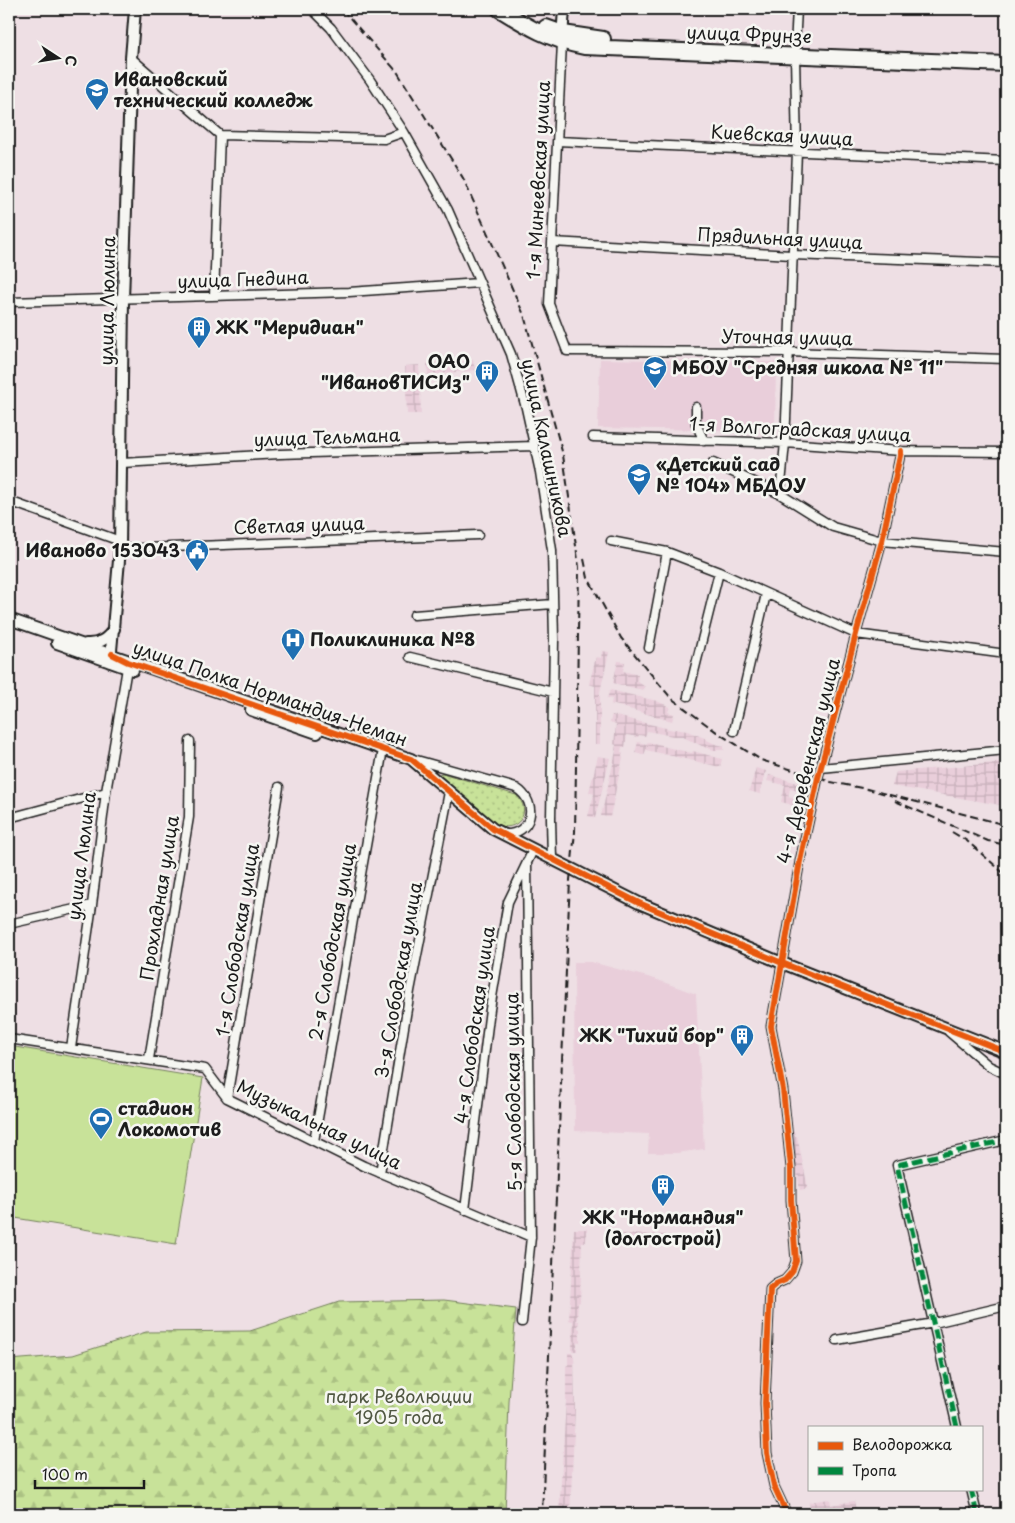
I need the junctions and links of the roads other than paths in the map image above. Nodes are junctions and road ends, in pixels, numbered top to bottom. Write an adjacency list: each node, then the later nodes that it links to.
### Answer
1 (135, 9): 10 (street, улица Люлина)
2 (312, 9): 12 (street, улица Калашникова)
3 (499, 9): 7 (highway, улица Фрунзе)
4 (516, 9): 7 (highway, улица Фрунзе)
5 (564, 9): 7 (street, 1-я Минеевская улица)
6 (797, 9): 8 (street)
7 (562, 38): 8 (highway, улица Фрунзе); 14 (street, 1-я Минеевская улица)
8 (795, 52): 9 (highway, улица Фрунзе); 11 (highway, улица Фрунзе); 15 (street)
9 (1006, 57)
10 (132, 58): 13 (street); 22 (street, улица Люлина)
11 (1006, 64)
12 (404, 132): 13 (street); 20 (street, улица Калашникова)
13 (220, 136): 21 (street)
14 (557, 141): 15 (street, Киевская улица); 17 (street, 1-я Минеевская улица)
15 (797, 152): 16 (street, Киевская улица); 18 (street)
16 (1006, 161)
17 (552, 242): 18 (street, Прядильная улица); 24 (street, 1-я Минеевская улица)
18 (792, 255): 19 (street, Прядильная улица); 25 (street)
19 (1006, 263)
20 (479, 283): 21 (street, улица Гнедина); 31 (street, улица Калашникова)
21 (214, 296): 22 (street, улица Гнедина)
22 (124, 300): 23 (street, улица Гнедина); 34 (street, улица Люлина)
23 (9, 302)
24 (567, 351): 25 (street, Уточная улица)
25 (788, 352): 26 (street, Уточная улица); 30 (street)
26 (1006, 360)
27 (696, 407): 29 (street)
28 (593, 437): 29 (street, 1-я Волгоградская улица)
29 (704, 441): 30 (street, 1-я Волгоградская улица)
30 (785, 443): 32 (street, 1-я Волгоградская улица); 36 (street)
31 (534, 446): 34 (street, улица Тельмана); 47 (street, улица Калашникова)
32 (901, 451): 33 (street, 1-я Волгоградская улица); 40 (street, 4-я Деревенская улица)
33 (1006, 452)
34 (122, 463): 41 (street, улица Люлина)
35 (713, 463): 36 (street)
36 (780, 494): 40 (street)
37 (9, 501): 41 (street)
38 (478, 534): 41 (street, Светлая улица)
39 (611, 541): 42 (street)
40 (882, 542): 43 (street); 52 (street, 4-я Деревенская улица)
41 (120, 545): 45 (street, улица Люлина)
42 (667, 552): 44 (street); 54 (street)
43 (1006, 552)
44 (719, 572): 46 (street); 60 (street)
45 (117, 593): 51 (street, улица Люлина); 57 (street, улица Люлина)
46 (766, 594): 52 (street); 61 (street)
47 (553, 604): 48 (street); 59 (street, улица Калашникова)
48 (414, 615)
49 (9, 619): 53 (street, улица Полка Нормандия-Неман)
50 (9, 626): 57 (street, улица Полка Нормандия-Неман)
51 (114, 629): 53 (street); 57 (street, улица Люлина)
52 (856, 634): 55 (street); 66 (street, 4-я Деревенская улица)
53 (83, 644): 57 (street, улица Полка Нормандия-Неман)
54 (649, 648)
55 (1006, 654)
56 (410, 657): 59 (street)
57 (114, 659): 58 (street, улица Полка Нормандия-Неман); 64 (street, улица Полка Нормандия-Неман)
58 (127, 668): 64 (street, улица Полка Нормандия-Неман); 69 (street, улица Люлина)
59 (553, 692): 74 (street, улица Калашникова)
60 (688, 696)
61 (734, 731)
62 (190, 741): 83 (street, Прохладная улица)
63 (1006, 750): 66 (street)
64 (383, 752): 65 (street, улица Полка Нормандия-Неман); 67 (street, улица Полка Нормандия-Неман); 87 (street, 2-я Слободская улица)
65 (411, 759): 67 (street, улица Полка Нормандия-Неман); 72 (street)
66 (821, 768): 78 (street, 4-я Деревенская улица)
67 (430, 775): 70 (street, улица Полка Нормандия-Неман)
68 (279, 787): 85 (street, 1-я Слободская улица)
69 (106, 792): 71 (street); 76 (street, улица Люлина)
70 (449, 792): 72 (street, улица Полка Нормандия-Неман); 88 (street, 3-я Слободская улица)
71 (9, 818)
72 (501, 834): 73 (street, улица Полка Нормандия-Неман)
73 (533, 850): 74 (street, улица Полка Нормандия-Неман); 75 (street, 4-я Слободская улица)
74 (552, 859): 78 (street, улица Полка Нормандия-Неман)
75 (527, 862): 89 (street, 4-я Слободская улица); 90 (street, 5-я Слободская улица)
76 (92, 905): 77 (street); 81 (street, улица Люлина)
77 (9, 924)
78 (782, 963): 79 (street, улица Полка Нормандия-Неман); 97 (street, 4-я Деревенская улица)
79 (942, 1026): 82 (street, улица Полка Нормандия-Неман); 84 (street)
80 (9, 1039): 81 (street, Музыкальная улица)
81 (71, 1048): 83 (street, Музыкальная улица)
82 (1006, 1052)
83 (148, 1059): 85 (street, Музыкальная улица)
84 (1006, 1074)
85 (227, 1098): 87 (street, Музыкальная улица)
86 (1006, 1140): 93 (street)
87 (314, 1141): 88 (street, Музыкальная улица)
88 (380, 1173): 89 (street, Музыкальная улица)
89 (465, 1210): 90 (street, Музыкальная улица)
90 (531, 1237): 92 (street, 5-я Слободская улица)
91 (1006, 1306): 93 (street)
92 (522, 1322)
93 (934, 1323): 94 (street); 95 (street)
94 (837, 1340)
95 (958, 1426)
96 (971, 1490): 98 (street)
97 (787, 1514)
98 (977, 1514)

